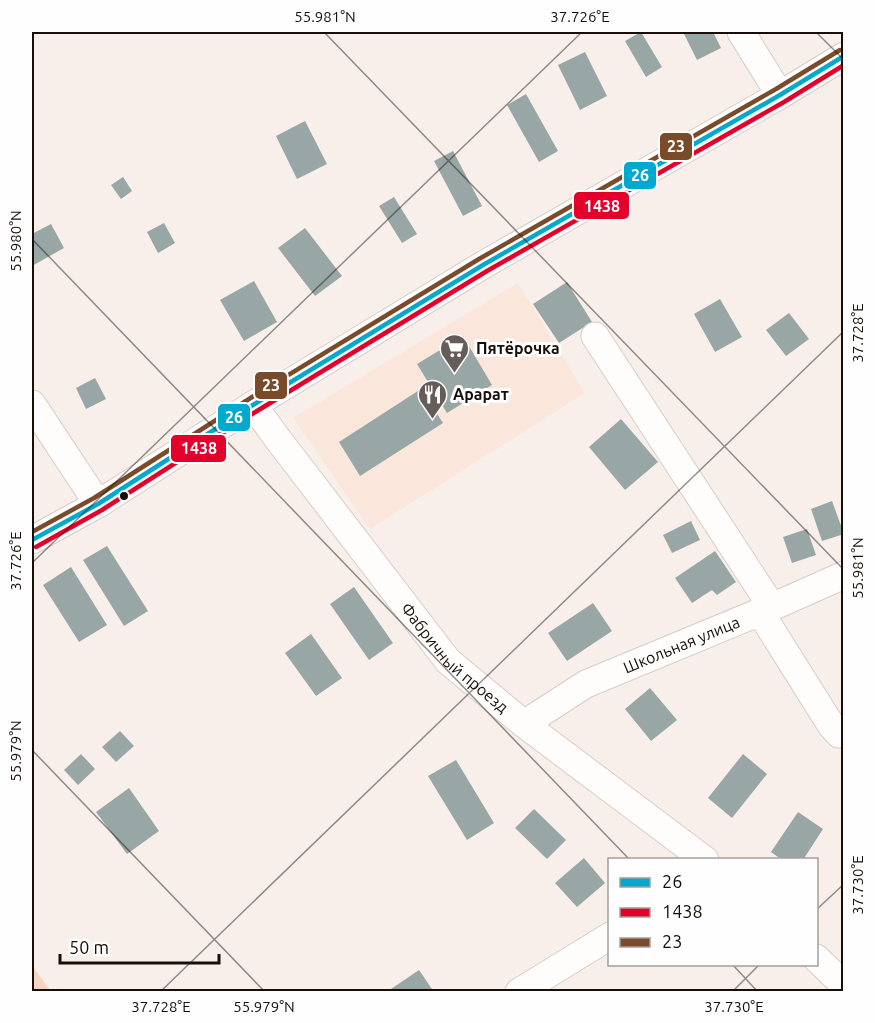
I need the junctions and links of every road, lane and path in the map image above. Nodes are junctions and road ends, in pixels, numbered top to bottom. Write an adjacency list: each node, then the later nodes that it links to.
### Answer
1 (741, 32): 3 (street)
2 (843, 56): 3 (street)
3 (780, 95): 6 (street)
4 (595, 336): 10 (street)
5 (32, 404): 7 (street)
6 (254, 405): 7 (street); 11 (street, Фабричный проезд)
7 (98, 504): 8 (street)
8 (32, 540)
9 (843, 575): 10 (street, Школьная улица)
10 (766, 610): 11 (street, Школьная улица); 12 (street)
11 (524, 724): 13 (street, Фабричный проезд)
12 (843, 734)
13 (702, 858)
14 (608, 937): 15 (street)
15 (519, 992)

